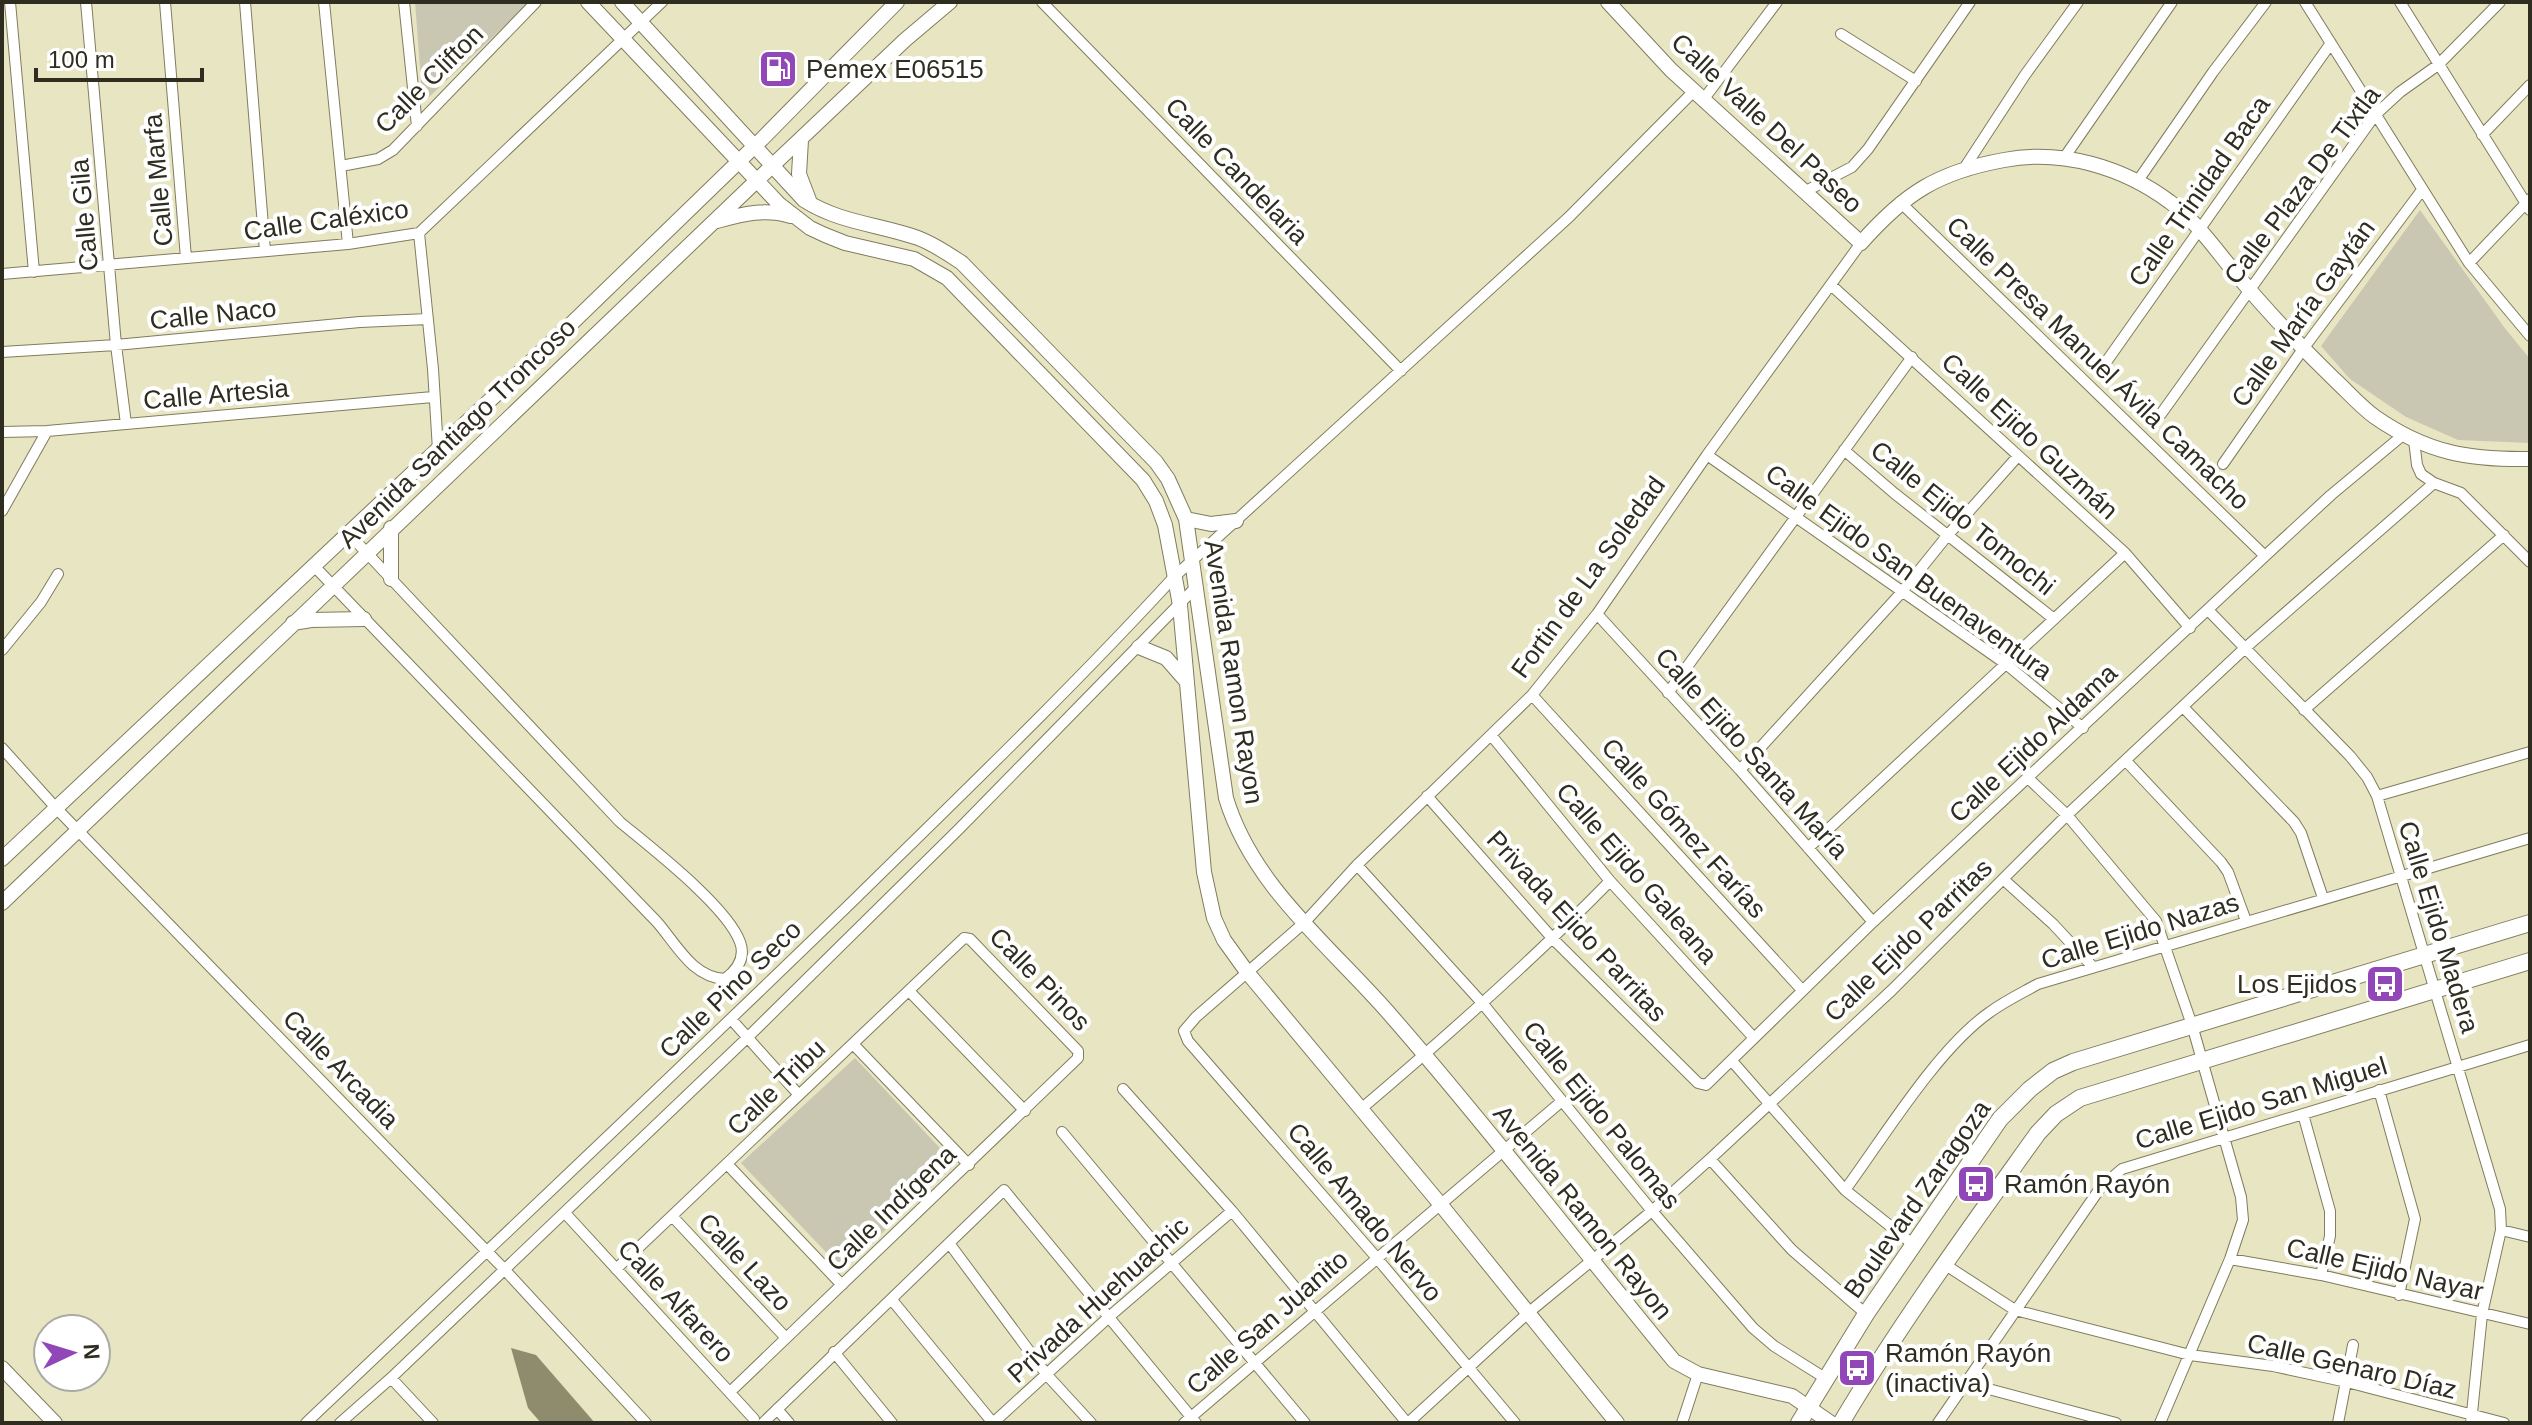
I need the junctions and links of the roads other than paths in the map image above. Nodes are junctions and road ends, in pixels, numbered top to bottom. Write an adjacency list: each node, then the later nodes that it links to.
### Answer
1 (10, 2): 59 (street)
2 (86, 2): 58 (street, Calle Gila)
3 (165, 2): 56 (street, Calle Marfa)
4 (245, 2): 55 (street)
5 (324, 2): 40 (street)
6 (404, 2): 33 (street)
7 (536, 2): 33 (street, Calle Clifton)
8 (588, 2): 26 (main road, Avenida Ramon Rayon)
9 (622, 2): 24 (main road, Avenida Ramon Rayon)
10 (662, 2): 24 (street, Calle Caléxico)
11 (897, 2): 36 (main road, Avenida Santiago Troncoso)
12 (950, 2): 35 (main road, Avenida Santiago Troncoso)
13 (1042, 2): 70 (street, Calle Candelaria)
14 (1608, 2): 31 (main road, Calle Valle Del Paseo)
15 (1777, 2): 31 (street, Calle Pino Seco)
16 (1955, 2): 23 (street)
17 (2078, 2): 41 (street)
18 (2172, 2): 37 (street)
19 (2266, 2): 43 (street)
20 (2305, 2): 27 (street)
21 (2400, 2): 28 (street)
22 (2500, 2): 28 (street, Calle Plaza De Tixtla)
23 (1968, 6): 29 (street)
24 (641, 22): 26 (street, Calle Caléxico); 36 (main road, Avenida Ramon Rayon)
25 (1841, 34): 29 (street)
26 (623, 39): 38 (main road, Avenida Ramon Rayon); 52 (street, Calle Caléxico)
27 (2331, 43): 32 (street); 51 (street, Calle Trinidad Baca)
28 (2438, 65): 32 (street, Calle Plaza De Tixtla); 34 (street)
29 (1916, 81): 45 (street)
30 (2530, 85): 34 (street)
31 (1698, 96): 45 (main road, Calle Valle Del Paseo); 70 (street, Calle Pino Seco)
32 (2375, 115): 44 (street); 62 (street, Calle Plaza De Tixtla)
33 (417, 126): 40 (street, Calle Clifton)
34 (2482, 135): 48 (street)
35 (801, 140): 39 (main road, Avenida Santiago Troncoso); 47 (main road)
36 (755, 146): 38 (main road, Avenida Santiago Troncoso); 39 (main road, Avenida Ramon Rayon)
37 (2064, 158): 41 (main road, Fortin de La Soledad); 43 (main road, Fortin de La Soledad)
38 (738, 163): 42 (main road, Avenida Ramon Rayon); 77 (main road, Avenida Santiago Troncoso)
39 (773, 165): 42 (main road, Avenida Santiago Troncoso); 47 (main road, Avenida Ramon Rayon)
40 (341, 166): 54 (street)
41 (1965, 167): 46 (main road, Fortin de La Soledad)
42 (757, 182): 49 (main road, Avenida Ramon Rayon); 50 (main road, Avenida Santiago Troncoso)
43 (2137, 182): 51 (main road, Fortin de La Soledad)
44 (2422, 190): 57 (street); 66 (street, Calle María Gaytán)
45 (1806, 191): 53 (main road, Calle Valle Del Paseo)
46 (1900, 202): 53 (main road, Fortin de La Soledad); 94 (street, Calle Presa Manuel Ávila Camacho)
47 (811, 204): 86 (main road, Avenida Ramon Rayon)
48 (2528, 204): 57 (street)
49 (796, 218): 50 (main road); 99 (main road, Avenida Ramon Rayon)
50 (713, 222): 88 (main road, Avenida Santiago Troncoso)
51 (2199, 230): 62 (main road, Fortin de La Soledad); 69 (street, Calle Trinidad Baca)
52 (419, 233): 54 (street, Calle Caléxico); 63 (street)
53 (1861, 243): 61 (street, Fortin de La Soledad)
54 (348, 244): 55 (street, Calle Caléxico)
55 (265, 251): 56 (street, Calle Caléxico)
56 (186, 258): 58 (street, Calle Caléxico)
57 (2469, 263): 64 (street)
58 (111, 265): 59 (street, Calle Caléxico); 65 (street, Calle Gila)
59 (34, 272): 60 (street, Calle Caléxico)
60 (2, 274)
61 (1831, 285): 68 (street, Calle Ejido Guzmán); 79 (street, Fortin de La Soledad)
62 (2250, 291): 66 (main road, Fortin de La Soledad); 72 (street, Calle Plaza De Tixtla)
63 (428, 319): 65 (street, Calle Naco); 71 (street)
64 (2530, 336)
65 (116, 345): 67 (street, Calle Naco); 73 (street, Calle Gila)
66 (2303, 349): 76 (main road, Fortin de La Soledad); 82 (street, Calle María Gaytán)
67 (2, 352)
68 (1912, 357): 78 (street); 80 (street, Calle Ejido Guzmán)
69 (2104, 365)
70 (1401, 371): 87 (street, Calle Pino Seco)
71 (433, 397): 73 (street, Calle Artesia); 77 (street)
72 (2161, 414)
73 (126, 424): 74 (street, Calle Artesia)
74 (47, 431): 75 (street, Calle Artesia); 84 (street)
75 (2, 432)
76 (2408, 437): 81 (main road, Fortin de La Soledad); 83 (street); 94 (street, Calle Ejido Aldama)
77 (438, 450): 89 (main road, Avenida Santiago Troncoso)
78 (1844, 450): 85 (street); 91 (street, Calle Ejido Tomochi)
79 (1707, 455): 85 (street, Calle Ejido San Buenaventura); 106 (street, Fortin de La Soledad)
80 (2018, 456): 91 (street); 93 (street, Calle Ejido Guzmán)
81 (2530, 459)
82 (2223, 464)
83 (2434, 483): 90 (street); 112 (street, Calle Ejido Parritas)
84 (2, 511)
85 (1794, 517): 103 (street, Calle Ejido San Buenaventura); 116 (street)
86 (1186, 519): 87 (main road); 95 (main road, Avenida Ramon Rayon)
87 (1236, 521): 95 (street, Calle Pino Seco)
88 (391, 528): 92 (main road, Avenida Santiago Troncoso); 100 (main road)
89 (348, 533): 92 (street); 97 (main road, Avenida Santiago Troncoso)
90 (2504, 535): 96 (street); 119 (street)
91 (1947, 536): 103 (street); 108 (street, Calle Ejido Tomochi)
92 (366, 552): 100 (street); 101 (main road, Avenida Santiago Troncoso)
93 (2125, 553): 108 (street); 110 (street, Calle Ejido Guzmán)
94 (2265, 556): 105 (street, Calle Ejido Aldama)
95 (1191, 561): 99 (street, Calle Pino Seco); 102 (main road, Avenida Ramon Rayon)
96 (2530, 562)
97 (314, 566): 101 (street); 129 (main road, Avenida Santiago Troncoso)
98 (58, 574): 113 (street)
99 (1174, 577): 104 (main road, Avenida Ramon Rayon); 156 (street, Calle Pino Seco)
100 (391, 579): 107 (street)
101 (332, 585): 107 (street); 109 (main road, Avenida Santiago Troncoso)
102 (1196, 587): 104 (street, Calle Pino Seco); 142 (main road, Avenida Ramon Rayon)
103 (1901, 593): 114 (street, Calle Ejido San Buenaventura); 125 (street)
104 (1180, 605): 111 (street, Calle Pino Seco); 115 (main road, Avenida Ramon Rayon)
105 (2209, 611): 110 (street, Calle Ejido Aldama); 112 (street, Calle Ejido Madera)
106 (1597, 614): 116 (street, Calle Ejido Santa María); 117 (street, Fortin de La Soledad)
107 (364, 619): 109 (main road)
108 (2054, 619): 114 (street)
109 (293, 623): 131 (main road, Avenida Santiago Troncoso)
110 (2190, 628): 120 (street, Calle Ejido Aldama)
111 (1139, 647): 115 (main road); 159 (street, Calle Pino Seco)
112 (2244, 649): 118 (street, Calle Ejido Parritas); 119 (street, Calle Ejido Madera)
113 (2, 650)
114 (2006, 664): 120 (street, Calle Ejido San Buenaventura); 133 (street)
115 (1187, 682): 151 (main road, Avenida Ramon Rayon)
116 (1668, 693): 125 (street, Calle Ejido Santa María)
117 (1532, 695): 121 (street, Fortin de La Soledad); 153 (street, Calle Gómez Farías)
118 (2183, 707): 124 (street, Calle Ejido Parritas); 139 (street)
119 (2304, 710): 128 (street, Calle Ejido Madera)
120 (2083, 728): 126 (street, Calle Ejido Aldama)
121 (1491, 735): 127 (street, Fortin de La Soledad); 138 (street, Calle Ejido Galeana)
122 (2, 748): 129 (street, Calle Arcadia)
123 (2530, 752): 128 (street)
124 (2126, 761): 130 (street, Calle Ejido Parritas); 141 (street)
125 (1740, 770): 133 (street, Calle Ejido Santa María)
126 (2028, 778): 130 (street); 143 (street, Calle Ejido Aldama)
127 (1427, 796): 135 (street, Fortin de La Soledad); 146 (street, Privada Ejido Parritas)
128 (2377, 796): 136 (street, Calle Ejido Madera)
129 (56, 808): 131 (street, Calle Arcadia); 134 (main road, Avenida Santiago Troncoso)
130 (2067, 815): 137 (street, Calle Ejido Parritas); 147 (street)
131 (78, 830): 140 (main road, Avenida Santiago Troncoso); 193 (street, Calle Arcadia)
132 (2530, 838): 136 (street, Calle Ejido Nazas)
133 (1808, 848): 143 (street, Calle Ejido Santa María)
134 (2, 859)
135 (1357, 865): 142 (street, Fortin de La Soledad); 155 (street, Calle Ejido Palomas)
136 (2401, 875): 139 (street, Calle Ejido Nazas); 148 (street, Calle Ejido Madera)
137 (2003, 879): 150 (street); 173 (street, Calle Ejido Parritas)
138 (1610, 881): 146 (street); 160 (street, Calle Ejido Galeana)
139 (2323, 898): 141 (street, Calle Ejido Nazas)
140 (2, 903)
141 (2246, 921): 147 (street, Calle Ejido Nazas)
142 (1305, 922): 151 (street, Fortin de La Soledad); 164 (main road, Avenida Ramon Rayon)
143 (1873, 922): 153 (street, Calle Ejido Aldama)
144 (2530, 923): 148 (main road, Boulevard Zaragoza)
145 (966, 937): 154 (street, Calle Tribu); 163 (street, Calle Pinos)
146 (1553, 939): 155 (street); 168 (street, Privada Ejido Parritas)
147 (2166, 946): 150 (street, Calle Ejido Nazas); 157 (street)
148 (2424, 955): 152 (street, Calle Ejido Madera); 157 (main road, Boulevard Zaragoza)
149 (2530, 961): 152 (main road)
150 (2093, 967): 183 (street, Calle Ejido Nazas)
151 (1247, 972): 158 (street, Fortin de La Soledad); 174 (main road, Avenida Ramon Rayon)
152 (2435, 989): 165 (main road); 167 (street, Calle Ejido Madera)
153 (1802, 990): 160 (street, Calle Ejido Aldama)
154 (909, 991): 161 (street, Calle Tribu); 175 (street)
155 (1483, 1004): 164 (street); 172 (street, Calle Ejido Palomas)
156 (731, 1019): 159 (street); 193 (street, Calle Pino Seco)
157 (2192, 1025): 165 (street); 192 (main road, Boulevard Zaragoza)
158 (1185, 1028): 194 (street, Calle Amado Nervo)
159 (747, 1038): 171 (street); 187 (street, Calle Pino Seco)
160 (1754, 1038): 166 (street, Calle Ejido Aldama)
161 (853, 1044): 171 (street, Calle Tribu); 182 (street)
162 (2530, 1045): 167 (street, Calle Ejido San Miguel)
163 (1080, 1054): 175 (street, Calle Indígena)
164 (1425, 1055): 174 (street); 179 (main road, Avenida Ramon Rayon)
165 (2202, 1060): 178 (street); 198 (main road)
166 (1732, 1061): 168 (street, Calle Ejido Aldama); 173 (street)
167 (2458, 1065): 170 (street, Calle Ejido San Miguel); 189 (street, Calle Ejido Madera)
168 (1698, 1083)
169 (1123, 1089): 185 (street)
170 (2379, 1090): 176 (street, Calle Ejido San Miguel); 203 (street)
171 (799, 1095): 181 (street, Calle Tribu)
172 (1562, 1101): 179 (street, Calle San Juanito); 186 (street, Calle Ejido Palomas)
173 (1768, 1103): 180 (street, Calle Ejido Parritas); 183 (street)
174 (1361, 1109): 184 (main road, Avenida Ramon Rayon)
175 (1025, 1111): 182 (street, Calle Indígena)
176 (2303, 1114): 178 (street, Calle Ejido San Miguel); 201 (street)
177 (1062, 1132): 197 (street)
178 (2224, 1137): 195 (street); 206 (street, Calle Ejido San Miguel)
179 (1503, 1152): 184 (street, Calle San Juanito); 196 (main road, Avenida Ramon Rayon)
180 (1710, 1159): 186 (street, Calle Ejido Parritas); 208 (street)
181 (727, 1164): 188 (street, Calle Tribu); 202 (street)
182 (969, 1165): 202 (street, Calle Indígena)
183 (1845, 1190): 192 (street)
184 (1441, 1205): 194 (street, Calle San Juanito); 207 (main road, Avenida Ramon Rayon)
185 (1232, 1211): 197 (street, Privada Huehuachic); 205 (street)
186 (1652, 1211): 196 (street, Calle Ejido Parritas); 222 (street, Calle Ejido Palomas)
187 (565, 1213): 199 (street, Calle Pino Seco); 200 (street, Calle Alfarero)
188 (672, 1216): 200 (street, Calle Tribu); 212 (street, Calle Lazo)
189 (2501, 1230): 190 (street); 209 (street, Calle Ejido Madera)
190 (2530, 1237)
191 (949, 1243): 204 (street); 210 (street); 220 (street)
192 (1914, 1245): 208 (main road, Boulevard Zaragoza)
193 (486, 1252): 199 (street, Calle Arcadia); 232 (street, Calle Pino Seco)
194 (1376, 1257): 205 (street, Calle San Juanito); 217 (street, Calle Amado Nervo)
195 (2230, 1259): 201 (street, Calle Ejido Nayar); 215 (street)
196 (1591, 1260): 207 (street, Calle Ejido Parritas); 219 (main road, Avenida Ramon Rayon)
197 (1172, 1263): 210 (street, Privada Huehuachic); 216 (street)
198 (1944, 1264): 206 (street); 247 (main road)
199 (504, 1269): 221 (street, Calle Pino Seco); 235 (street, Calle Arcadia)
200 (616, 1269): 225 (street, Calle Alfarero)
201 (2321, 1275): 203 (street, Calle Ejido Nayar)
202 (842, 1285): 212 (street, Calle Indígena)
203 (2399, 1295): 209 (street, Calle Ejido Nayar)
204 (892, 1300): 214 (street); 238 (street)
205 (1316, 1310): 216 (street, Calle San Juanito); 241 (street)
206 (2015, 1310): 215 (street); 224 (street, Calle Ejido San Miguel)
207 (1528, 1313): 217 (street, Calle Ejido Parritas); 243 (main road, Avenida Ramon Rayon)
208 (1866, 1314): 222 (main road, Boulevard Zaragoza)
209 (2482, 1314): 211 (street, Calle Ejido Nayar); 228 (street, Calle Ejido Madera)
210 (1110, 1316): 220 (street, Privada Huehuachic); 230 (street)
211 (2530, 1324)
212 (786, 1338): 225 (street, Calle Indígena)
213 (2353, 1345): 223 (street)
214 (834, 1352): 227 (street); 237 (street)
215 (2190, 1355): 223 (street, Calle Genaro Díaz); 250 (street)
216 (1254, 1362): 230 (street, Calle San Juanito); 240 (street)
217 (1467, 1367): 241 (street, Calle Ejido Parritas); 242 (street, Calle Amado Nervo)
218 (2, 1368): 231 (main road)
219 (1698, 1374): 226 (main road, Avenida Ramon Rayon); 244 (street)
220 (1047, 1375): 238 (street, Privada Huehuachic); 239 (street)
221 (391, 1378): 233 (street, Calle Pino Seco); 234 (street)
222 (1825, 1378): 226 (main road, Boulevard Zaragoza)
223 (2347, 1382): 228 (street, Calle Genaro Díaz); 251 (street)
224 (1966, 1383): 248 (street, Calle Ejido San Miguel); 249 (street)
225 (730, 1392): 229 (street, Calle Alfarero)
226 (1809, 1408): 245 (main road, Boulevard Zaragoza); 246 (main road, Avenida Ramon Rayon)
227 (777, 1409): 229 (street); 236 (street)
228 (2472, 1419): 252 (street, Calle Genaro Díaz)
229 (758, 1421)
230 (1190, 1421)
231 (55, 1423)
232 (306, 1423)
233 (340, 1423)
234 (433, 1423)
235 (646, 1423)
236 (789, 1423)
237 (892, 1423)
238 (993, 1423)
239 (1091, 1423)
240 (1305, 1423)
241 (1408, 1423)
242 (1515, 1423)
243 (1617, 1423)
244 (1682, 1423)
245 (1799, 1423)
246 (1831, 1423)
247 (1841, 1423)
248 (1938, 1423)
249 (2116, 1423)
250 (2160, 1423)
251 (2338, 1423)
252 (2504, 1423)

